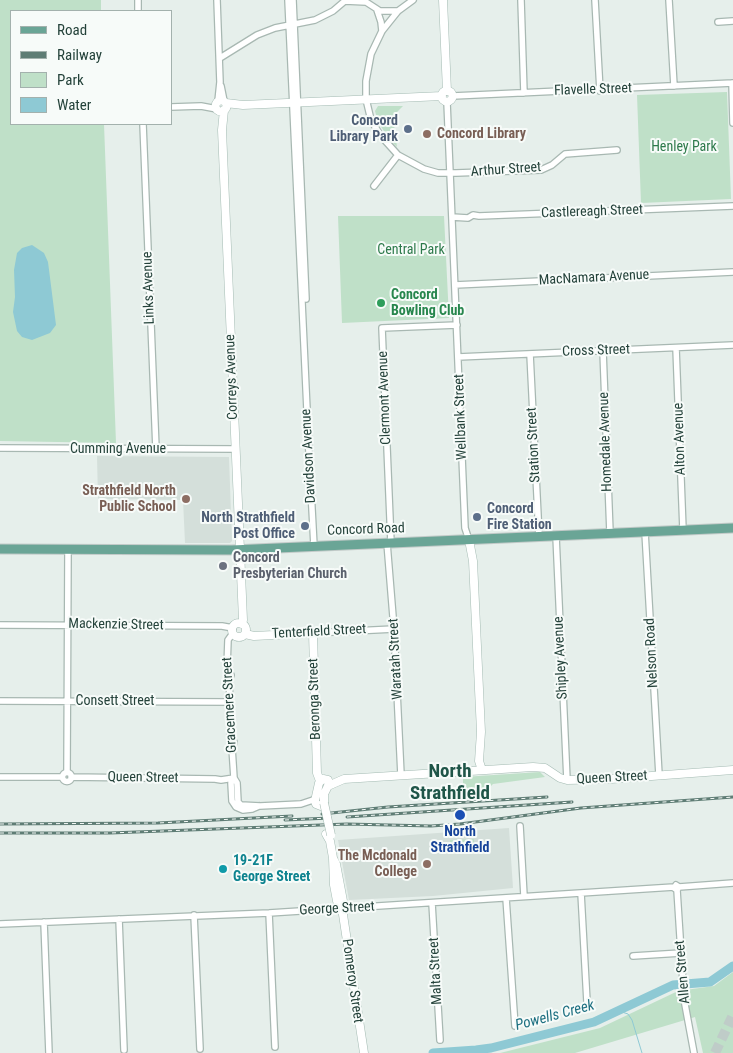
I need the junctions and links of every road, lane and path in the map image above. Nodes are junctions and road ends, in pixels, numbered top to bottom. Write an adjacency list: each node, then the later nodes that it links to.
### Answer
1 (217, 0): 17 (street, Correys Avenue)
2 (288, 0): 15 (street, Davidson Avenue)
3 (293, 0): 15 (street, Davidson Avenue)
4 (413, 0): 12 (street, Arthur Street)
5 (443, 0): 22 (street, Wellbank Street)
6 (521, 0): 21 (street)
7 (595, 0): 20 (street)
8 (669, 0): 19 (street)
9 (346, 1): 10 (street); 15 (street)
10 (365, 1): 11 (street)
11 (377, 10): 12 (street); 16 (street)
12 (398, 11): 16 (street, Arthur Street)
13 (718, 22): 14 (street)
14 (733, 22)
15 (292, 25): 17 (street); 24 (street, Davidson Avenue)
16 (382, 31): 23 (street, Arthur Street)
17 (220, 58): 25 (street, Correys Avenue)
18 (732, 83): 19 (street, Flavelle Street); 27 (street)
19 (674, 86): 20 (street, Flavelle Street)
20 (600, 90): 21 (street, Flavelle Street)
21 (524, 93): 22 (street, Flavelle Street)
22 (447, 96): 23 (street, Flavelle Street); 31 (street, Wellbank Street)
23 (366, 99): 24 (street, Flavelle Street); 30 (street, Arthur Street)
24 (295, 102): 25 (street, Flavelle Street); 54 (street, Davidson Avenue)
25 (221, 106): 26 (street, Flavelle Street); 45 (street, Correys Avenue)
26 (172, 107)
27 (733, 123)
28 (142, 125): 44 (street, Links Avenue)
29 (617, 150): 31 (street, Arthur Street)
30 (398, 155): 31 (street, Arthur Street); 32 (street)
31 (450, 173): 34 (street, Wellbank Street)
32 (374, 186)
33 (733, 206): 34 (street, Castlereagh Street)
34 (452, 217): 36 (street, Wellbank Street)
35 (733, 272): 36 (street, MacNamara Avenue)
36 (455, 285): 37 (street, Wellbank Street)
37 (457, 325): 42 (street, Wellbank Street); 53 (street, Clermont Avenue)
38 (733, 346): 39 (street, Cross Street)
39 (676, 348): 40 (street, Cross Street); 47 (street, Alton Avenue)
40 (603, 351): 41 (street, Cross Street); 49 (street, Homedale Avenue)
41 (530, 354): 42 (street, Cross Street); 50 (street, Station Street)
42 (458, 357): 52 (street, Wellbank Street)
43 (0, 448): 44 (street, Cumming Avenue)
44 (156, 449): 45 (street, Cumming Avenue)
45 (235, 449): 57 (street, Correys Avenue)
46 (733, 528): 47 (main road, Concord Road)
47 (683, 530): 48 (main road, Concord Road)
48 (645, 532): 49 (main road, Concord Road); 75 (street, Nelson Road)
49 (610, 533): 51 (main road, Concord Road)
50 (539, 536): 51 (main road, Concord Road); 52 (main road, Concord Road)
51 (556, 536): 78 (street, Shipley Avenue)
52 (469, 540): 53 (main road, Concord Road); 68 (street, Wellbank Street)
53 (389, 543): 54 (main road, Concord Road); 61 (street, Waratah Street)
54 (314, 546): 57 (main road, Concord Road)
55 (0, 549): 56 (main road, Concord Road)
56 (68, 550): 57 (main road, Concord Road); 60 (street)
57 (240, 550): 59 (street, Correys Avenue)
58 (0, 624): 60 (street, Mackenzie Street)
59 (242, 624): 62 (street); 64 (street)
60 (68, 625): 62 (street, Mackenzie Street); 66 (street)
61 (394, 628): 63 (street, Tenterfield Street); 74 (street, Waratah Street)
62 (233, 630): 64 (street); 67 (street, Gracemere Street)
63 (313, 633): 64 (street, Tenterfield Street); 79 (street, Beronga Street)
64 (245, 634)
65 (0, 701): 66 (street, Consett Street)
66 (67, 701): 67 (street, Consett Street); 73 (street)
67 (230, 702): 77 (street, Gracemere Street)
68 (481, 732): 69 (street, Wellbank Street); 70 (street, Wellbank Street)
69 (479, 761): 70 (street, Wellbank Street); 72 (street)
70 (483, 770): 72 (street, Queen Street); 78 (street, Queen Street)
71 (733, 770): 75 (street, Queen Street)
72 (473, 771): 74 (street, Queen Street)
73 (67, 775): 76 (street, Queen Street); 77 (street, Queen Street)
74 (401, 775): 79 (street, Queen Street)
75 (659, 775): 78 (street, Queen Street)
76 (0, 777)
77 (234, 778): 80 (street)
78 (567, 780)
79 (324, 781): 80 (street)
80 (319, 805): 88 (street, Pomeroy Street)
81 (520, 826): 85 (street)
82 (733, 884): 83 (street, George Street)
83 (677, 888): 84 (street, George Street); 94 (street, Allen Street)
84 (581, 893): 85 (street, George Street); 96 (street)
85 (524, 896): 86 (street, George Street)
86 (506, 898): 87 (street, George Street); 97 (street)
87 (432, 903): 88 (street, George Street); 98 (street, Malta Street)
88 (342, 908): 89 (street, George Street); 102 (street, Pomeroy Street)
89 (269, 912): 90 (street, George Street); 99 (street)
90 (194, 915): 91 (street, George Street); 100 (street)
91 (119, 919): 92 (street, George Street); 101 (street)
92 (44, 922): 93 (street, George Street); 103 (street)
93 (0, 924)
94 (681, 953): 95 (street); 104 (street, Allen Street)
95 (633, 956)
96 (587, 1002)
97 (515, 1026)
98 (440, 1040)
99 (275, 1047)
100 (200, 1049)
101 (124, 1050)
102 (363, 1052)
103 (49, 1053)
104 (694, 1053)

